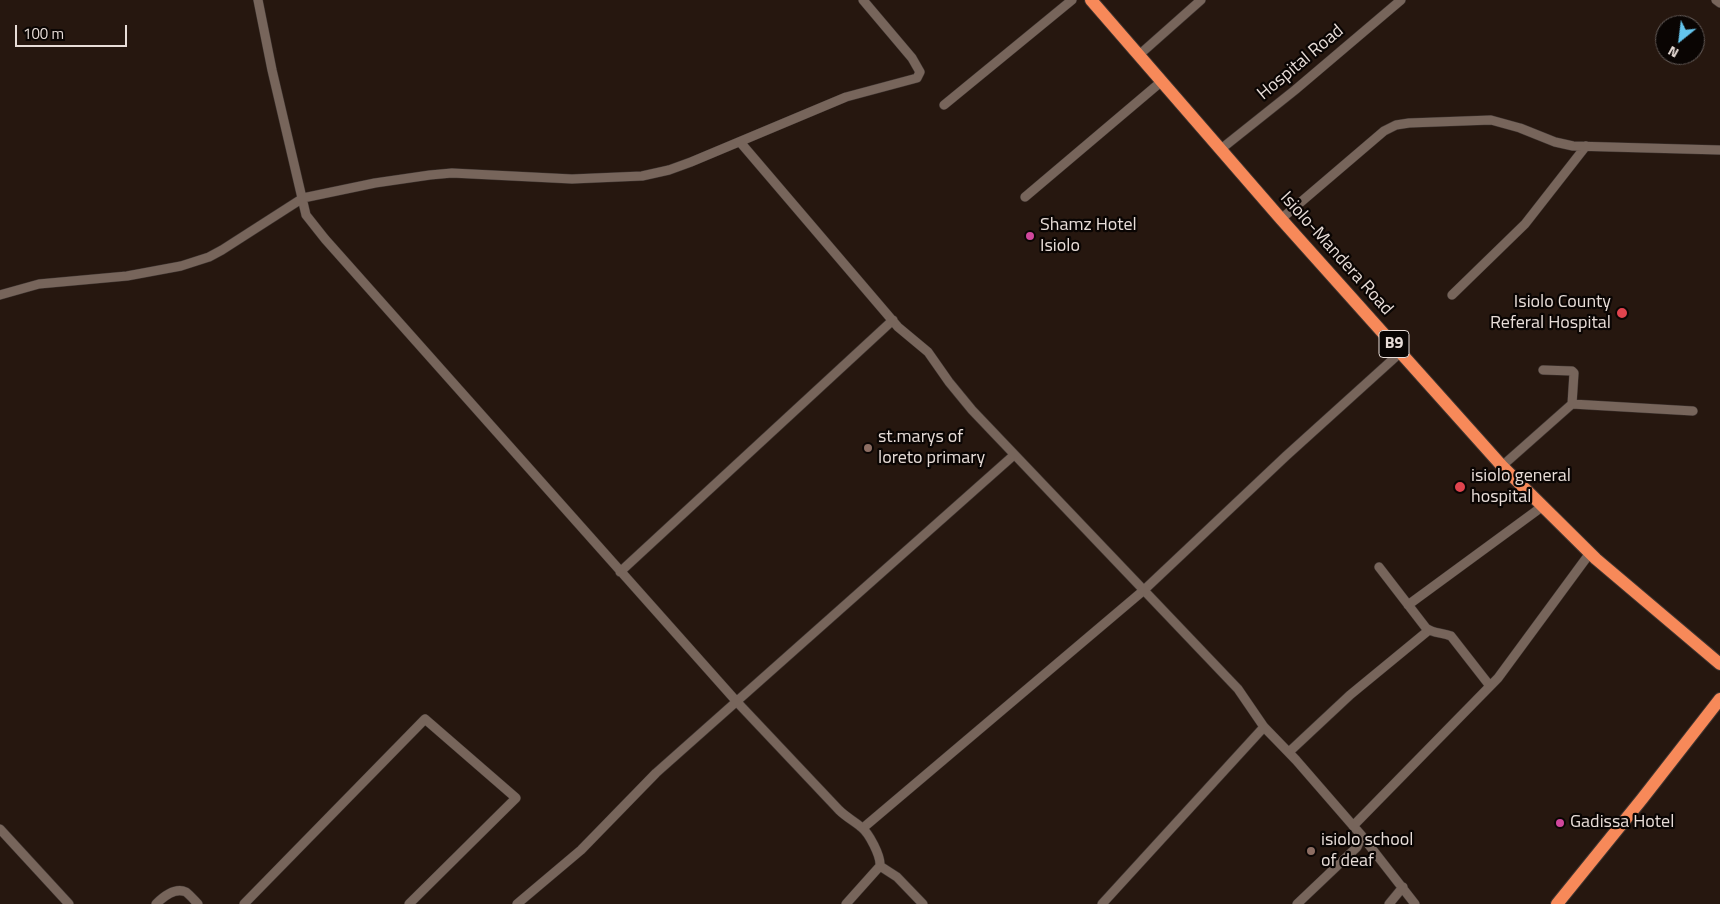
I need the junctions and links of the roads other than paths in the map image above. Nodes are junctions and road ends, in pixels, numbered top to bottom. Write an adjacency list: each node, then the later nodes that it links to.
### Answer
1 (258, 0): 17 (street)
2 (863, 0): 12 (street)
3 (1072, 0): 11 (street)
4 (1091, 0): 9 (highway, Isiolo-Mandera Road / B9)
5 (1401, 0): 14 (street, Hospital Road)
6 (1716, 0): 8 (street)
7 (1197, 1): 9 (street)
8 (1720, 3)
9 (1139, 55): 10 (highway, Isiolo-Mandera Road / B9)
10 (1162, 81): 14 (highway, Isiolo-Mandera Road / B9); 16 (street)
11 (944, 105)
12 (740, 142): 17 (street); 21 (street)
13 (1586, 146): 15 (street); 18 (street); 19 (street)
14 (1221, 149): 18 (highway, Isiolo-Mandera Road / B9)
15 (1720, 150)
16 (1025, 197)
17 (303, 198): 20 (street); 31 (street)
18 (1281, 220): 22 (highway, Isiolo-Mandera Road / B9)
19 (1452, 294)
20 (0, 295)
21 (893, 320): 26 (street); 31 (street)
22 (1401, 352): 27 (highway, Isiolo-Mandera Road / B9); 32 (street)
23 (1543, 370): 24 (street)
24 (1572, 404): 25 (street); 27 (street)
25 (1693, 411)
26 (1014, 455): 32 (street); 38 (street)
27 (1502, 466): 28 (highway, Isiolo-Mandera Road / B9)
28 (1543, 506): 29 (highway, Isiolo-Mandera Road / B9); 33 (street)
29 (1590, 553): 35 (highway, Isiolo-Mandera Road / B9); 36 (street)
30 (1379, 567): 33 (street)
31 (620, 572): 38 (street)
32 (1144, 590): 39 (street); 42 (street)
33 (1408, 604): 34 (street)
34 (1429, 630): 36 (street); 40 (street)
35 (1720, 664)
36 (1490, 686): 41 (street)
37 (1720, 699): 59 (highway)
38 (737, 702): 42 (street); 52 (street)
39 (1264, 727): 40 (street); 55 (street)
40 (1289, 752): 41 (street)
41 (1353, 826): 44 (street)
42 (863, 828): 45 (street)
43 (0, 829): 47 (street)
44 (1362, 836): 46 (street); 56 (street)
45 (880, 866): 53 (street); 54 (street)
46 (1402, 887): 57 (street); 58 (street)
47 (69, 904)
48 (156, 904): 49 (street)
49 (198, 904)
50 (244, 904): 51 (street)
51 (409, 904)
52 (517, 904)
53 (846, 904)
54 (922, 904)
55 (1102, 904)
56 (1297, 904)
57 (1389, 904)
58 (1415, 904)
59 (1557, 904)

